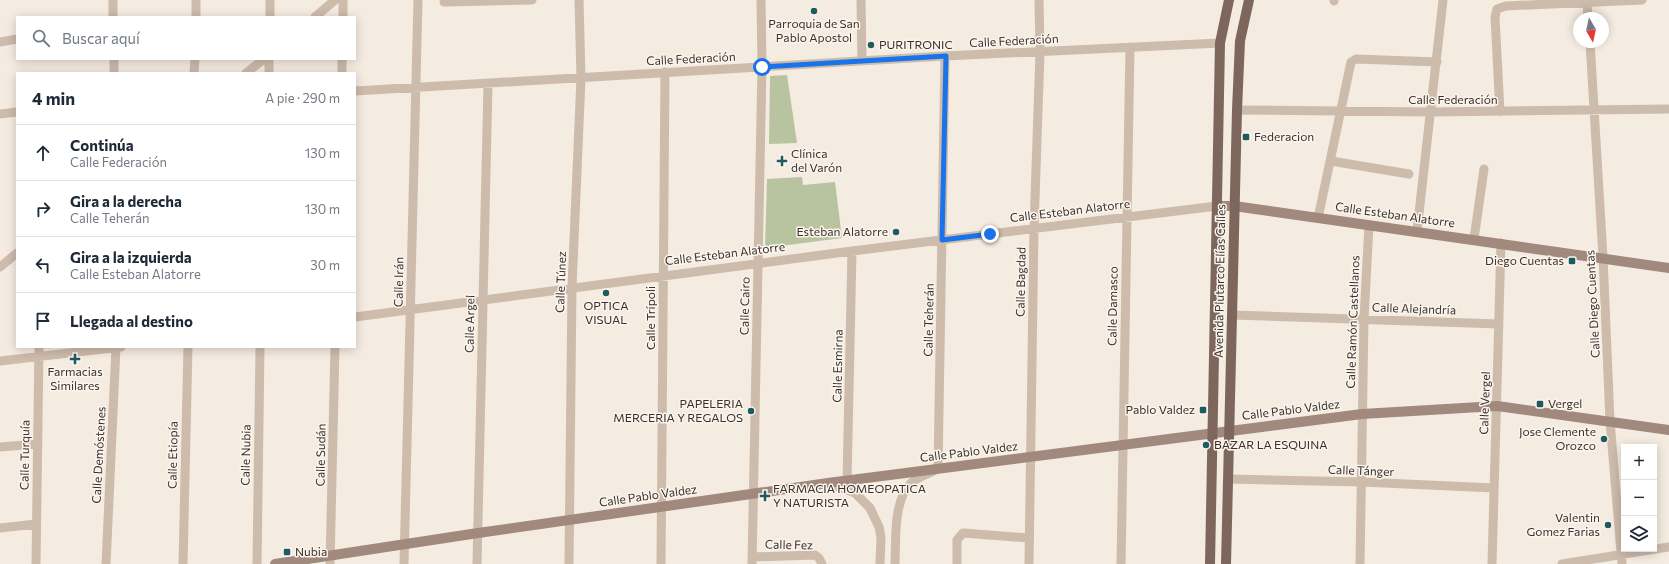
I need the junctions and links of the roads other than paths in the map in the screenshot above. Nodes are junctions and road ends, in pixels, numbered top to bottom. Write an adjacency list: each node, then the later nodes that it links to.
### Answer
1 (113, 0): 19 (street)
2 (196, 0): 20 (street)
3 (270, 0): 21 (street)
4 (335, 0): 22 (street)
5 (343, 0): 23 (street)
6 (418, 0): 47 (street, Calle Irán)
7 (532, 0): 16 (street)
8 (579, 0): 45 (street, Calle Túnez)
9 (761, 0): 38 (street, Calle Cairo)
10 (861, 0): 36 (street)
11 (1039, 0): 29 (street, Calle Bagdad)
12 (1228, 0): 26 (main road, Avenida Plutarco Elías Calles)
13 (1248, 0): 50 (main road, Avenida Plutarco Elías Calles)
14 (1443, 0): 37 (street)
15 (1642, 0): 17 (street)
16 (444, 2)
17 (1588, 3): 18 (street); 55 (street)
18 (1588, 12)
19 (113, 16)
20 (196, 16)
21 (270, 16)
22 (316, 16)
23 (343, 16)
24 (16, 39): 25 (street)
25 (0, 42)
26 (1220, 43): 27 (street, Calle Federación); 60 (main road, Avenida Plutarco Elías Calles)
27 (1130, 48): 29 (street, Calle Federación); 62 (street, Calle Damasco)
28 (1590, 48): 52 (street, Calle Diego Cuentas)
29 (1040, 52): 30 (street, Calle Federación); 65 (street, Calle Bagdad)
30 (946, 56): 36 (street, Calle Federación); 68 (street, Calle Teherán)
31 (114, 60): 39 (street)
32 (195, 60): 40 (street)
33 (263, 60): 41 (street)
34 (269, 60): 42 (street)
35 (342, 60): 43 (street)
36 (862, 61): 38 (street, Calle Federación)
37 (1437, 62): 51 (street); 54 (street)
38 (762, 67): 44 (street, Calle Federación); 73 (street, Calle Cairo)
39 (114, 72)
40 (194, 72)
41 (247, 72)
42 (269, 72)
43 (342, 72)
44 (665, 72): 45 (street, Calle Federación); 76 (street, Calle Trípoli)
45 (581, 78): 46 (street, Calle Federación); 77 (street, Calle Túnez)
46 (488, 84): 47 (street, Calle Federación); 78 (street, Calle Argel)
47 (416, 88): 48 (street, Calle Federación); 79 (street, Calle Irán)
48 (356, 92)
49 (1669, 109): 52 (street, Calle Federación)
50 (1237, 110): 51 (street, Calle Federación); 61 (main road, Avenida Plutarco Elías Calles)
51 (1341, 111): 54 (street, Calle Federación); 57 (street)
52 (1594, 111): 55 (street, Calle Federación); 72 (street, Calle Diego Cuentas)
53 (16, 112): 56 (street)
54 (1431, 112): 55 (street, Calle Federación); 66 (street)
55 (1500, 112)
56 (0, 114)
57 (1331, 161): 59 (street); 63 (street)
58 (1484, 169): 67 (street)
59 (1410, 174)
60 (1217, 206): 61 (street, Calle Esteban Alatorre); 62 (street, Calle Esteban Alatorre); 97 (main road, Avenida Plutarco Elías Calles)
61 (1234, 206): 63 (street, Calle Esteban Alatorre); 80 (main road, Avenida Plutarco Elías Calles)
62 (1127, 217): 65 (street, Calle Esteban Alatorre); 99 (street, Calle Damasco)
63 (1318, 218): 64 (street, Calle Esteban Alatorre)
64 (1369, 224): 66 (street, Calle Esteban Alatorre); 82 (street, Calle Ramón Castellanos)
65 (1034, 228): 68 (street, Calle Esteban Alatorre); 101 (street, Calle Bagdad)
66 (1418, 231): 67 (street, Calle Esteban Alatorre)
67 (1474, 239): 69 (street, Calle Esteban Alatorre)
68 (942, 240): 70 (street, Calle Esteban Alatorre); 102 (street, Calle Teherán)
69 (1501, 243): 72 (street, Calle Esteban Alatorre); 83 (street, Calle Vergel)
70 (852, 251): 73 (street, Calle Esteban Alatorre); 104 (street, Calle Esmirna)
71 (16, 254): 74 (street)
72 (1603, 257): 75 (street, Calle Esteban Alatorre); 94 (street, Calle Diego Cuentas)
73 (758, 263): 76 (street, Calle Esteban Alatorre); 108 (street, Calle Cairo)
74 (0, 267)
75 (1669, 268)
76 (663, 275): 77 (street, Calle Esteban Alatorre); 109 (street, Calle Trípoli)
77 (572, 287): 78 (street, Calle Esteban Alatorre); 110 (street, Calle Túnez)
78 (483, 299): 79 (street, Calle Esteban Alatorre); 113 (street, Calle Argel)
79 (410, 308): 81 (street, Calle Esteban Alatorre); 115 (street, Calle Irán)
80 (1232, 314): 82 (street, Calle Alejandría); 96 (main road, Avenida Plutarco Elías Calles)
81 (356, 317)
82 (1364, 319): 83 (street, Calle Alejandría); 93 (street, Calle Ramón Castellanos)
83 (1499, 324): 92 (street, Calle Vergel)
84 (38, 348): 90 (street, Calle Turquía)
85 (109, 348): 90 (street)
86 (117, 348): 121 (street, Calle Demóstenes)
87 (188, 348): 122 (street, Calle Etiopía)
88 (260, 348): 123 (street, Calle Nubia)
89 (335, 348): 118 (street, Calle Sudán)
90 (38, 357): 91 (street); 98 (street, Calle Turquía)
91 (0, 361)
92 (1497, 406): 93 (street, Calle Pablo Valdez); 94 (street, Calle Pablo Valdez); 107 (street, Calle Vergel)
93 (1362, 414): 96 (street, Calle Pablo Valdez); 105 (street, Calle Ramón Castellanos)
94 (1610, 421): 95 (street, Calle Pablo Valdez); 117 (street, Calle Diego Cuentas)
95 (1669, 430)
96 (1230, 431): 97 (street, Calle Pablo Valdez); 103 (main road, Avenida Plutarco Elías Calles)
97 (1212, 433): 99 (street, Calle Pablo Valdez); 135 (main road, Avenida Plutarco Elías Calles)
98 (38, 444): 100 (street); 111 (street, Calle Turquía)
99 (1123, 444): 101 (street, Calle Pablo Valdez); 134 (street, Calle Damasco)
100 (0, 447)
101 (1030, 457): 102 (street, Calle Pablo Valdez); 114 (street, Calle Bagdad)
102 (938, 469): 104 (street, Calle Pablo Valdez); 131 (street)
103 (1228, 480): 105 (street, Calle Tánger); 136 (main road, Avenida Plutarco Elías Calles)
104 (848, 481): 106 (street, Calle Pablo Valdez)
105 (1362, 482): 107 (street, Calle Tánger); 137 (street, Calle Ramón Castellanos)
106 (828, 483): 108 (street, Calle Pablo Valdez); 130 (street)
107 (1494, 488): 138 (street, Calle Vergel)
108 (753, 494): 109 (street, Calle Pablo Valdez); 119 (street, Calle Cairo)
109 (662, 507): 110 (street, Calle Pablo Valdez); 128 (street, Calle Trípoli)
110 (570, 520): 113 (street, Calle Pablo Valdez); 127 (street, Calle Túnez)
111 (36, 524): 112 (street); 120 (street, Calle Turquía)
112 (0, 528)
113 (478, 533): 115 (street, Calle Pablo Valdez); 126 (street, Calle Argel)
114 (1029, 538): 132 (street); 133 (street, Calle Bagdad)
115 (404, 544): 118 (street, Calle Pablo Valdez); 125 (street, Calle Irán)
116 (1669, 547): 117 (street)
117 (1622, 559): 139 (street)
118 (330, 560): 124 (street, Calle Pablo Valdez)
119 (752, 561): 129 (street, Calle Fez)
120 (36, 564)
121 (106, 564)
122 (183, 564)
123 (257, 564)
124 (275, 564)
125 (404, 564)
126 (477, 564)
127 (569, 564)
128 (661, 564)
129 (822, 564)
130 (880, 564)
131 (895, 564)
132 (957, 564)
133 (1029, 564)
134 (1121, 564)
135 (1210, 564)
136 (1226, 564)
137 (1360, 564)
138 (1492, 564)
139 (1562, 564)

